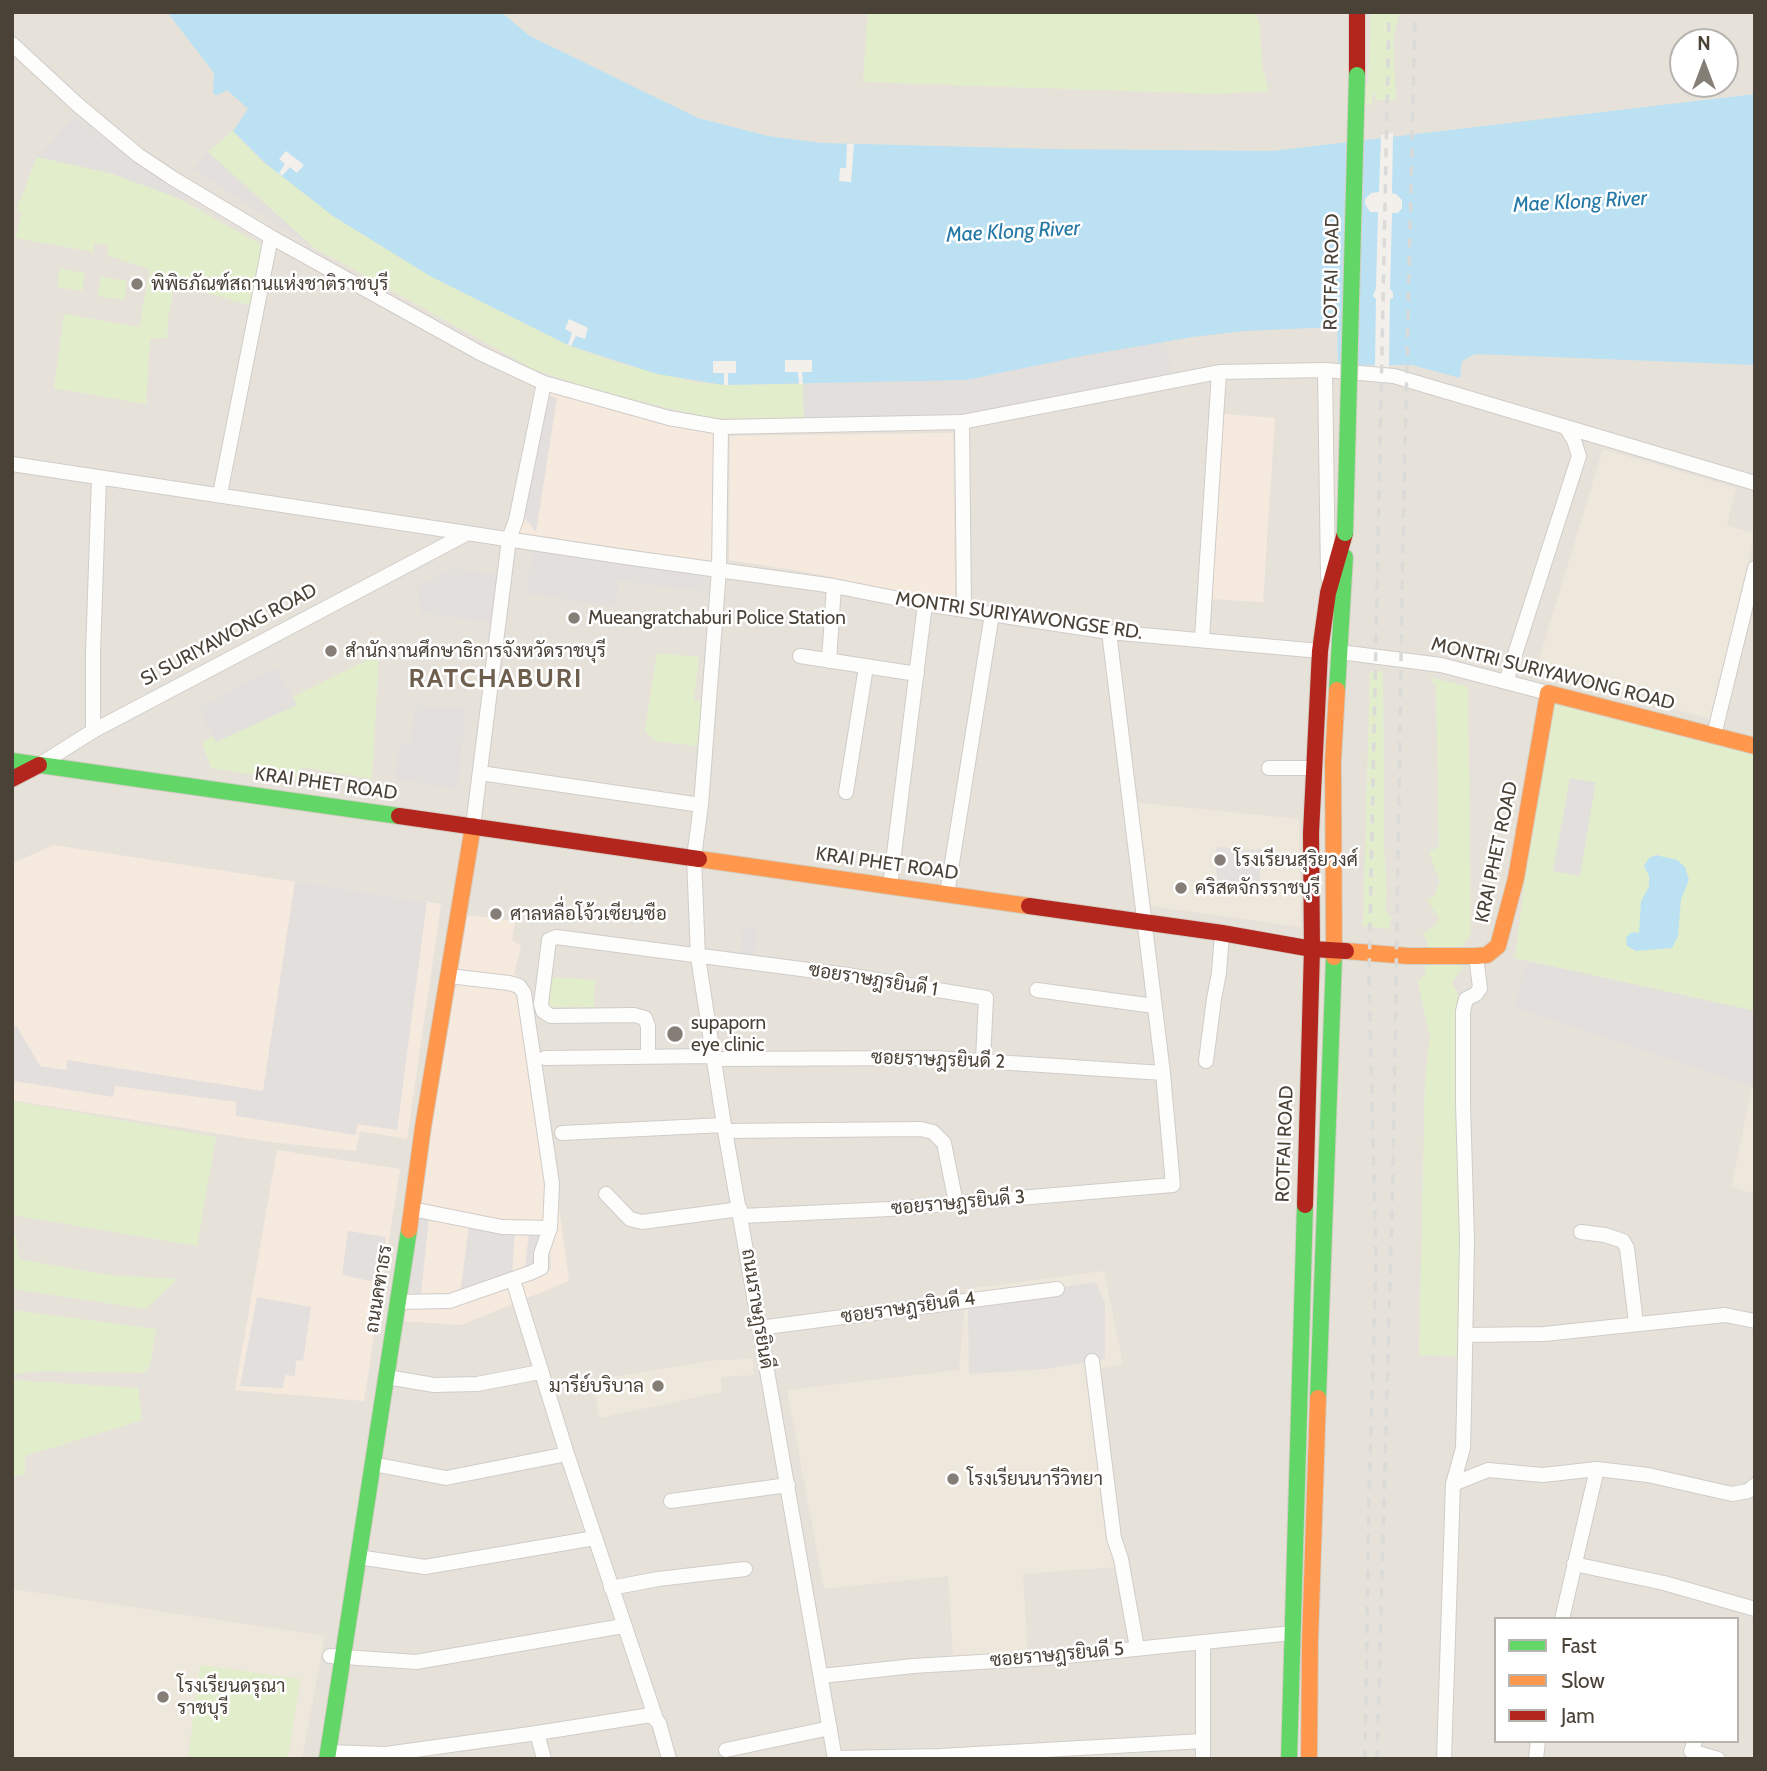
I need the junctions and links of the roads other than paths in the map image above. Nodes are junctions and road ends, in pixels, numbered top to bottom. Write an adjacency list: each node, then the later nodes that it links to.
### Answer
1 (1357, 12): 15 (main road, ROTFAI ROAD, bridge)
2 (12, 44): 3 (street)
3 (271, 237): 6 (street); 13 (street)
4 (1325, 370): 5 (street); 9 (street); 20 (street)
5 (1219, 372): 7 (street); 25 (street)
6 (544, 383): 8 (street); 16 (street)
7 (962, 422): 8 (street); 22 (street)
8 (721, 427): 18 (street, ถนนราษฎรยินดี)
9 (1566, 427): 12 (street); 32 (street)
10 (12, 464): 11 (street, MONTRI SURIYAWONGSE RD.)
11 (99, 478): 13 (street, MONTRI SURIYAWONGSE RD.); 34 (street)
12 (1755, 483)
13 (220, 494): 14 (street, MONTRI SURIYAWONGSE RD.)
14 (468, 533): 16 (street, MONTRI SURIYAWONGSE RD.); 34 (street, SI SURIYAWONG ROAD)
15 (1345, 533): 20 (main road, ROTFAI ROAD); 27 (main road, ROTFAI ROAD)
16 (509, 539): 18 (street, MONTRI SURIYAWONGSE RD.); 41 (street)
17 (1755, 568): 35 (street)
18 (719, 570): 19 (street, MONTRI SURIYAWONGSE RD.); 44 (street, ถนนราษฎรยินดี)
19 (834, 586): 21 (street, MONTRI SURIYAWONGSE RD.); 29 (street)
20 (1328, 593): 26 (main road, ROTFAI ROAD)
21 (925, 604): 22 (street, MONTRI SURIYAWONGSE RD.); 31 (street)
22 (964, 609): 23 (street, MONTRI SURIYAWONGSE RD.)
23 (992, 614): 24 (street, MONTRI SURIYAWONGSE RD.); 48 (street)
24 (1109, 632): 25 (street, MONTRI SURIYAWONGSE RD.); 49 (street)
25 (1202, 639): 26 (street, MONTRI SURIYAWONGSE RD.)
26 (1320, 650): 40 (main road, ROTFAI ROAD)
27 (1340, 652): 32 (street, MONTRI SURIYAWONG ROAD); 52 (main road, ROTFAI ROAD)
28 (800, 656): 29 (street)
29 (829, 661): 30 (street)
30 (866, 667): 31 (street); 43 (street)
31 (917, 674): 47 (street)
32 (1506, 682): 33 (street, MONTRI SURIYAWONG ROAD)
33 (1548, 693): 35 (main road, MONTRI SURIYAWONG ROAD); 53 (main road, KRAI PHET ROAD)
34 (93, 731): 38 (street, SI SURIYAWONG ROAD)
35 (1714, 735): 36 (main road, MONTRI SURIYAWONG ROAD)
36 (1755, 746)
37 (12, 761): 38 (main road, KRAI PHET ROAD)
38 (39, 765): 42 (main road, SI SURIYAWONG ROAD); 45 (main road, KRAI PHET ROAD)
39 (1269, 768): 40 (street)
40 (1314, 768): 51 (main road, ROTFAI ROAD)
41 (480, 774): 44 (street); 45 (street)
42 (12, 779)
43 (846, 792)
44 (701, 805): 46 (street, ถนนราษฎรยินดี)
45 (473, 826): 46 (main road, KRAI PHET ROAD); 55 (main road, ถนนคฑาธร)
46 (694, 857): 47 (main road, KRAI PHET ROAD); 54 (street, ถนนราษฎรยินดี)
47 (890, 886): 48 (main road, KRAI PHET ROAD)
48 (947, 894): 49 (main road, KRAI PHET ROAD)
49 (1144, 922): 50 (main road, KRAI PHET ROAD); 57 (street)
50 (1222, 933): 51 (main road, KRAI PHET ROAD); 62 (street)
51 (1312, 948): 52 (main road, KRAI PHET ROAD); 97 (main road, ROTFAI ROAD)
52 (1334, 950): 53 (main road, KRAI PHET ROAD); 114 (main road, ROTFAI ROAD)
53 (1473, 956): 78 (street)
54 (698, 957): 58 (street); 59 (street, ถนนราษฎรยินดี); 61 (street, ซอยราษฎรยินดี 1)
55 (449, 976): 68 (main road, ถนนคฑาธร); 70 (street)
56 (1037, 990): 57 (street)
57 (1154, 1006): 63 (street)
58 (648, 1056): 59 (street, ซอยราษฎรยินดี 2); 60 (street, ซอยราษฎรยินดี 2)
59 (713, 1057): 61 (street, ซอยราษฎรยินดี 2); 64 (street, ถนนราษฎรยินดี)
60 (545, 1058)
61 (983, 1060): 63 (street, ซอยราษฎรยินดี 2)
62 (1206, 1061)
63 (1163, 1073): 67 (street, ซอยราษฎรยินดี 3)
64 (725, 1128): 65 (street); 67 (street); 69 (street, ถนนราษฎรยินดี)
65 (562, 1133)
66 (606, 1194): 69 (street, ซอยราษฎรยินดี 3)
67 (956, 1203): 69 (street, ซอยราษฎรยินดี 3)
68 (412, 1209): 70 (street); 74 (main road, ถนนคฑาธร)
69 (741, 1212): 77 (street, ถนนราษฎรยินดี)
70 (550, 1228): 72 (street)
71 (1581, 1232): 76 (street)
72 (513, 1280): 74 (street); 80 (street)
73 (1057, 1289): 77 (street, ซอยราษฎรยินดี 4)
74 (399, 1302): 81 (main road, ถนนคฑาธร)
75 (1755, 1321): 76 (street)
76 (1636, 1323): 78 (street)
77 (759, 1328): 86 (street, ถนนราษฎรยินดี)
78 (1465, 1335): 85 (street)
79 (1092, 1361): 99 (street)
80 (540, 1372): 81 (street); 82 (street)
81 (387, 1377): 83 (main road, ถนนคฑาธร)
82 (566, 1454): 83 (street); 89 (street)
83 (373, 1464): 90 (main road, ถนนคฑาธร)
84 (1597, 1469): 85 (street); 87 (street); 91 (street)
85 (1453, 1484): 115 (street)
86 (788, 1485): 88 (street); 101 (street, ถนนราษฎรยินดี)
87 (1755, 1485)
88 (671, 1501)
89 (595, 1538): 90 (street); 93 (street)
90 (358, 1556): 100 (main road, ถนนคฑาธร)
91 (1574, 1564): 94 (street); 95 (street)
92 (745, 1569): 93 (street)
93 (611, 1588): 96 (street)
94 (1745, 1611)
95 (1562, 1617)
96 (623, 1626): 100 (street); 102 (street)
97 (1292, 1633): 98 (street, ซอยราษฎรยินดี 5); 113 (main road, ROTFAI ROAD)
98 (1203, 1643): 99 (street, ซอยราษฎรยินดี 5); 105 (street)
99 (1138, 1648): 101 (street, ซอยราษฎรยินดี 5)
100 (336, 1657): 108 (main road, ถนนคฑาธร)
101 (822, 1676): 103 (street, ถนนราษฎรยินดี)
102 (656, 1719): 104 (street); 111 (street)
103 (830, 1728): 107 (street); 109 (street, ถนนราษฎรยินดี)
104 (537, 1733): 108 (street); 110 (street)
105 (1203, 1741): 109 (street); 112 (street)
106 (1694, 1743): 116 (street)
107 (726, 1750)
108 (328, 1755)
109 (834, 1758)
110 (544, 1759)
111 (669, 1759)
112 (1203, 1759)
113 (1289, 1759)
114 (1309, 1759)
115 (1444, 1759)
116 (1718, 1759)

